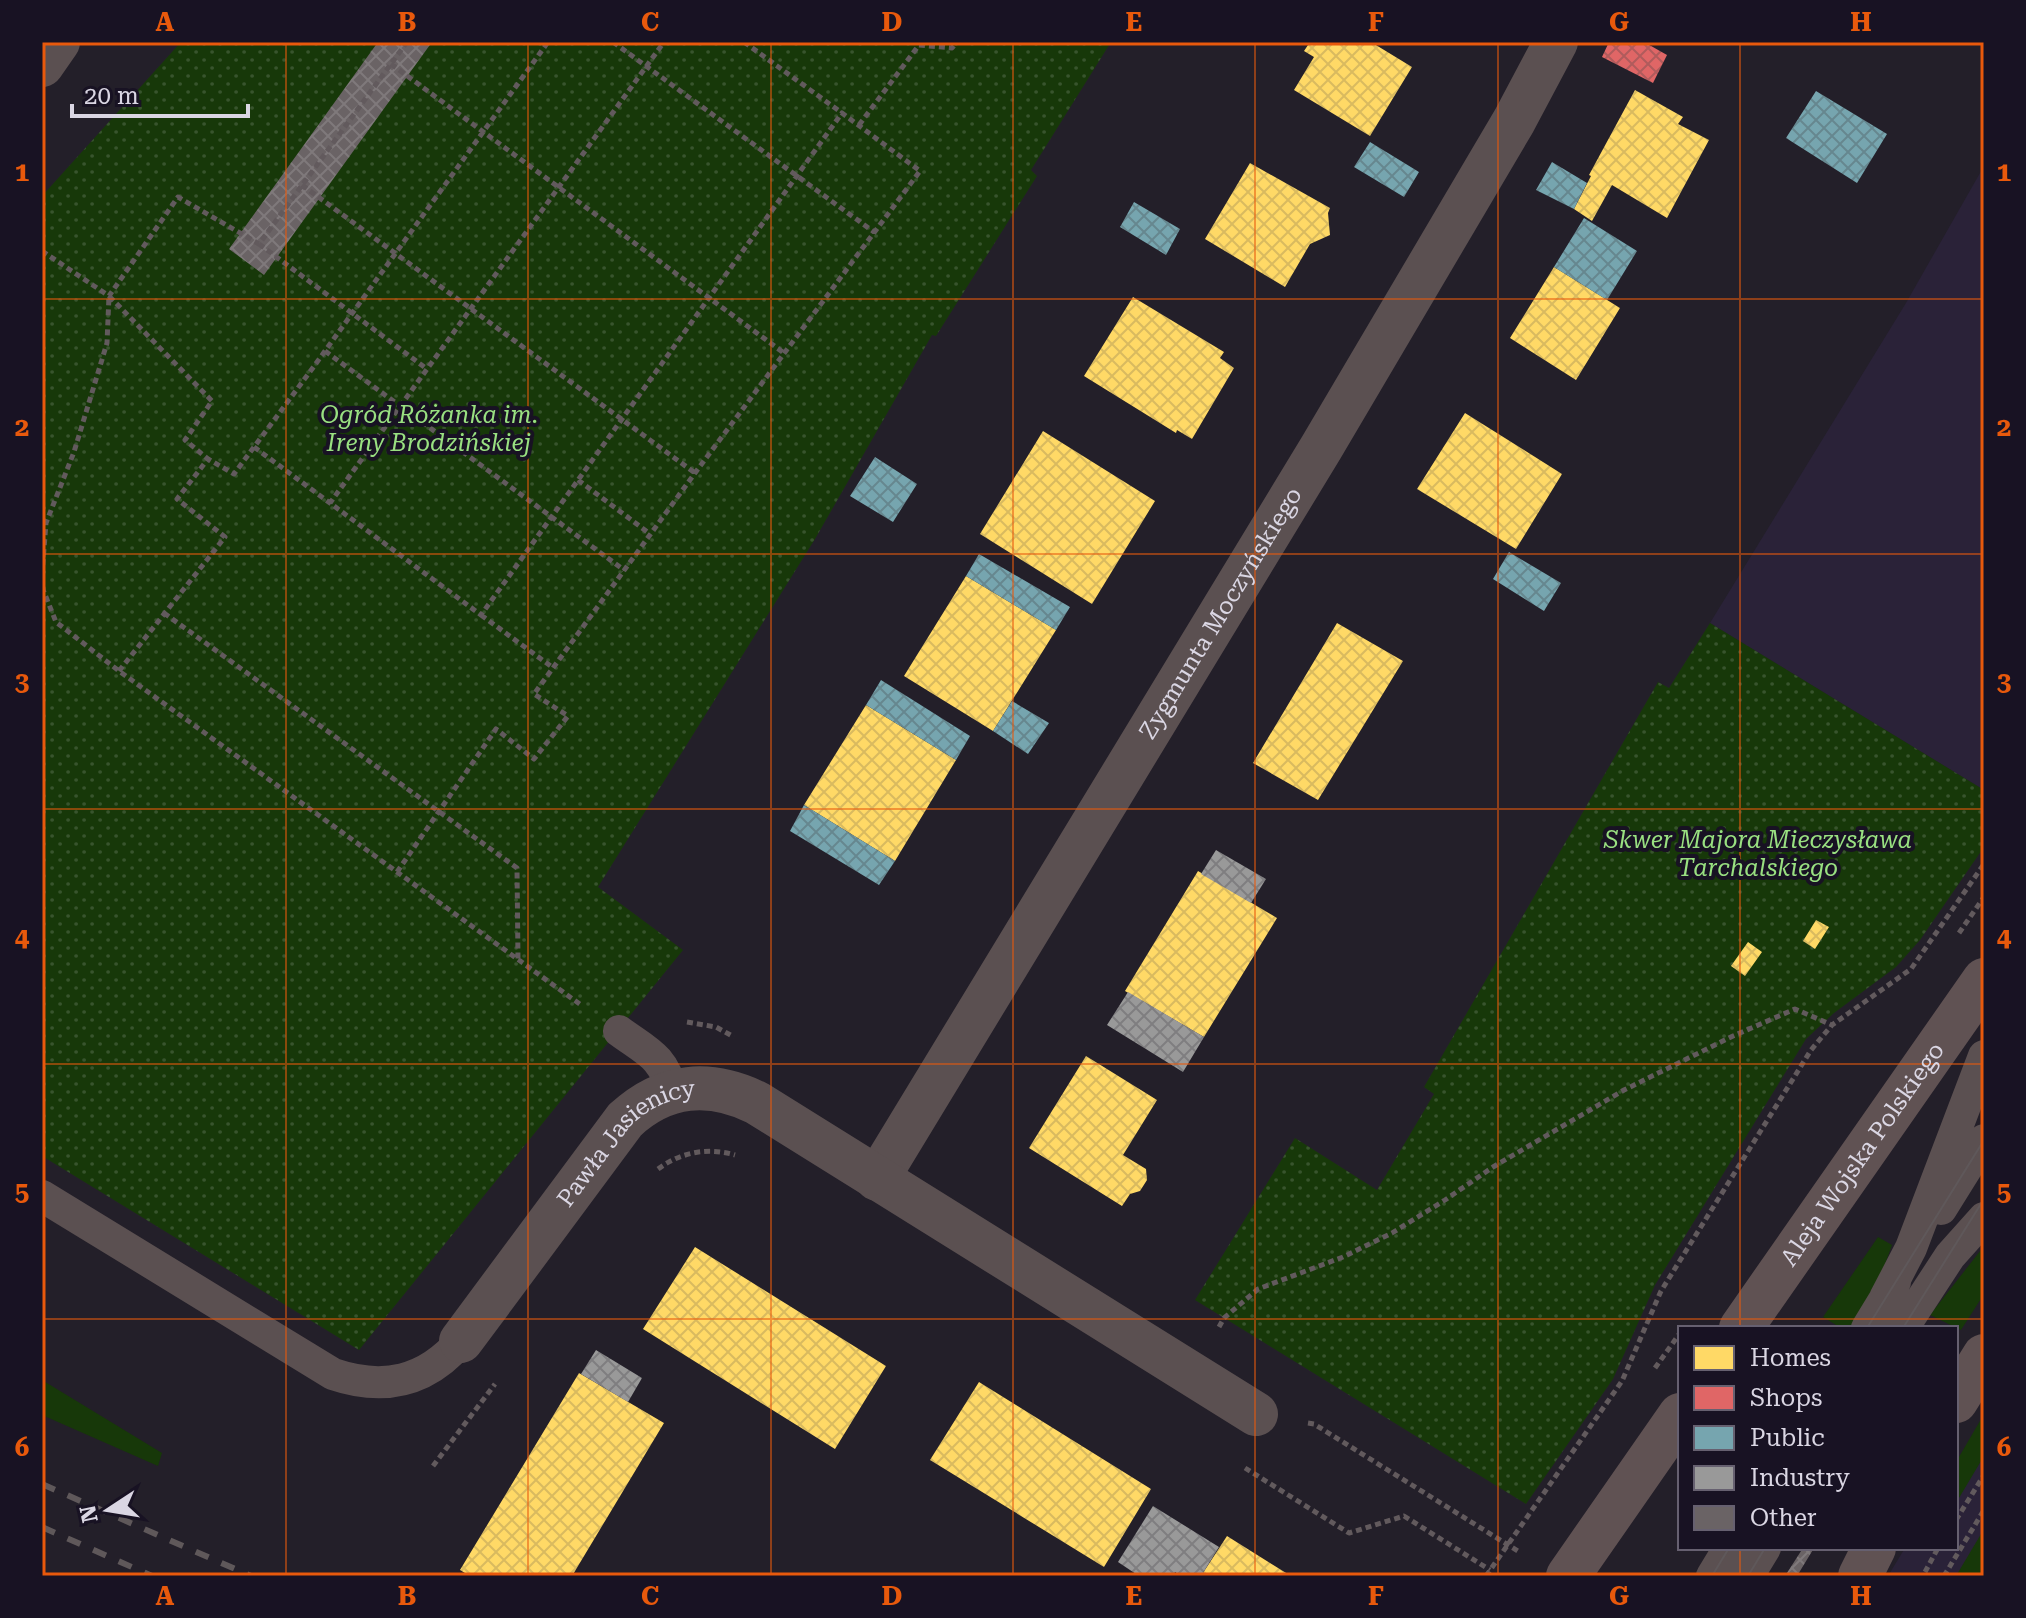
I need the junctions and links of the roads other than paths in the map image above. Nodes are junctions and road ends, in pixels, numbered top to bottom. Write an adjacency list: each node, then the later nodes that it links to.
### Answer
1 (58, 42): 3 (street)
2 (1556, 42): 9 (street, Zygmunta Moczyńskiego)
3 (42, 65)
4 (1984, 980): 13 (main road, Aleja Wojska Polskiego)
5 (619, 1031): 7 (lane)
6 (1984, 1056): 12 (lane)
7 (672, 1092): 9 (street, Pawła Jasienicy); 16 (street, Pawła Jasienicy)
8 (1984, 1140): 12 (lane)
9 (877, 1179): 19 (street, Pawła Jasienicy)
10 (42, 1196): 16 (lane, Pawła Jasienicy)
11 (1984, 1218): 15 (lane)
12 (1885, 1298): 14 (lane)
13 (1742, 1326)
14 (1868, 1326)
15 (1904, 1326)
16 (461, 1341)
17 (1984, 1356): 18 (main road)
18 (1958, 1398)
19 (1256, 1414)
20 (1678, 1418): 24 (main road)
21 (1728, 1550): 25 (lane)
22 (1764, 1550): 26 (lane)
23 (1873, 1550): 27 (main road)
24 (1568, 1576)
25 (1712, 1576)
26 (1748, 1576)
27 (1860, 1576)

